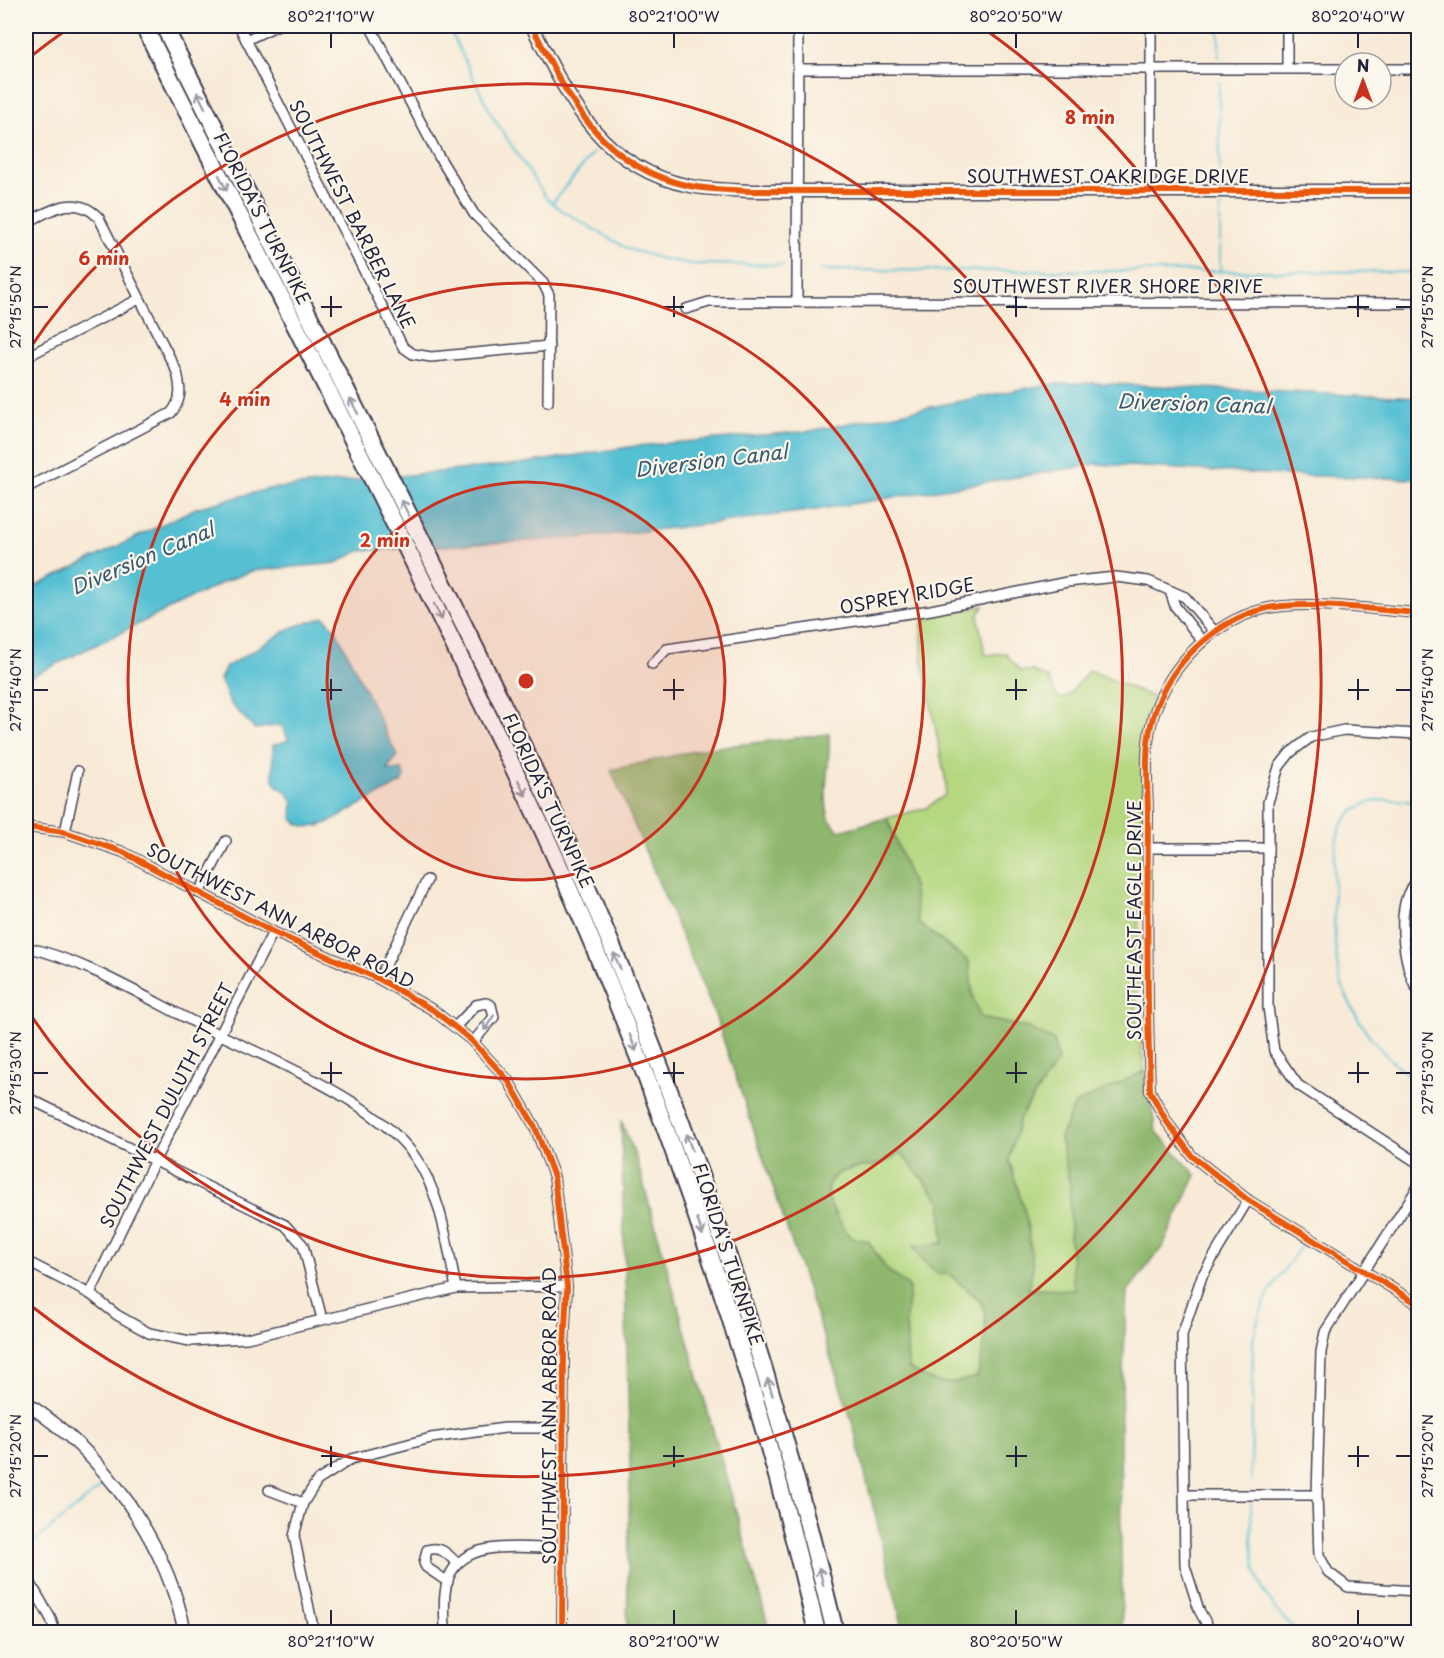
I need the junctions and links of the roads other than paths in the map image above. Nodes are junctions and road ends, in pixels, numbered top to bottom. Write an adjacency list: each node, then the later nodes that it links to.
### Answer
1 (144, 26): 81 (highway, FLORIDA'S TURNPIKE, one-way to 81)
2 (164, 26): 82 (highway, FLORIDA'S TURNPIKE, one-way to 2)
3 (239, 26): 10 (street, SOUTHWEST BARBER LANE)
4 (276, 26): 10 (street)
5 (370, 26): 25 (street)
6 (532, 26): 17 (street, SOUTHWEST OAKRIDGE DRIVE)
7 (798, 26): 11 (street)
8 (1151, 26): 12 (street)
9 (1287, 26): 13 (street)
10 (246, 40): 25 (street, SOUTHWEST BARBER LANE)
11 (798, 69): 12 (street); 17 (street)
12 (1151, 69): 13 (street); 18 (street)
13 (1287, 69): 14 (street)
14 (1333, 69)
15 (1393, 69): 16 (street)
16 (1419, 69)
17 (798, 190): 18 (street, SOUTHWEST OAKRIDGE DRIVE); 22 (street)
18 (1152, 190): 19 (street, SOUTHWEST OAKRIDGE DRIVE)
19 (1419, 191)
20 (26, 223): 21 (street)
21 (139, 299): 26 (street); 28 (street)
22 (797, 301): 23 (street, SOUTHWEST RIVER SHORE DRIVE); 24 (street, SOUTHWEST RIVER SHORE DRIVE)
23 (1419, 303)
24 (686, 309)
25 (549, 346): 27 (street)
26 (26, 357)
27 (548, 402)
28 (26, 488)
29 (1170, 591): 30 (street, OSPREY RIDGE); 32 (street); 35 (street, OSPREY RIDGE)
30 (1195, 607): 32 (street); 33 (street, OSPREY RIDGE)
31 (1419, 613): 33 (street, SOUTHEAST EAGLE DRIVE)
32 (1184, 616): 34 (street)
33 (1215, 632): 34 (street, SOUTHEAST EAGLE DRIVE)
34 (1203, 642): 41 (street, SOUTHEAST EAGLE DRIVE)
35 (652, 664)
36 (1419, 734): 42 (street)
37 (78, 771): 39 (street)
38 (26, 827): 39 (street, SOUTHWEST ANN ARBOR ROAD)
39 (65, 832): 45 (street, SOUTHWEST ANN ARBOR ROAD)
40 (226, 841): 45 (street)
41 (1147, 848): 42 (street); 57 (street, SOUTHEAST EAGLE DRIVE)
42 (1268, 848): 55 (street)
43 (427, 880): 48 (street)
44 (1419, 882): 49 (street)
45 (199, 893): 46 (street, SOUTHWEST ANN ARBOR ROAD)
46 (273, 932): 48 (street, SOUTHWEST ANN ARBOR ROAD); 51 (street, SOUTHWEST DULUTH STREET)
47 (26, 947): 51 (street)
48 (379, 979): 50 (street, SOUTHWEST ANN ARBOR ROAD)
49 (1419, 990)
50 (455, 1027): 52 (street, SOUTHWEST ANN ARBOR ROAD); 52 (street, one-way to 52)
51 (221, 1036): 54 (street, SOUTHWEST DULUTH STREET); 61 (street)
52 (472, 1042): 60 (street, SOUTHWEST ANN ARBOR ROAD)
53 (26, 1097): 54 (street)
54 (155, 1160): 62 (street, SOUTHWEST DULUTH STREET); 64 (street)
55 (1419, 1163)
56 (1419, 1187): 59 (street)
57 (1248, 1200): 59 (street, SOUTHEAST EAGLE DRIVE); 68 (street)
58 (26, 1261): 62 (street)
59 (1366, 1271): 63 (street, SOUTHEAST EAGLE DRIVE); 69 (street)
60 (567, 1287): 61 (street); 66 (street, SOUTHWEST ANN ARBOR ROAD)
61 (456, 1288): 64 (street)
62 (90, 1294): 64 (street)
63 (1419, 1304)
64 (322, 1319)
65 (26, 1403): 77 (street)
66 (565, 1428): 70 (street); 71 (street, SOUTHWEST ANN ARBOR ROAD)
67 (269, 1490): 70 (street)
68 (1185, 1495): 69 (street); 83 (street)
69 (1317, 1495): 75 (street)
70 (303, 1503): 78 (street)
71 (563, 1549): 72 (street); 80 (street, SOUTHWEST ANN ARBOR ROAD)
72 (457, 1563): 74 (street); 74 (street)
73 (26, 1575): 76 (street)
74 (448, 1582): 79 (street)
75 (1419, 1591)
76 (55, 1632)
77 (185, 1632)
78 (314, 1632)
79 (445, 1632)
80 (562, 1632)
81 (817, 1632)
82 (835, 1632)
83 (1210, 1632)

